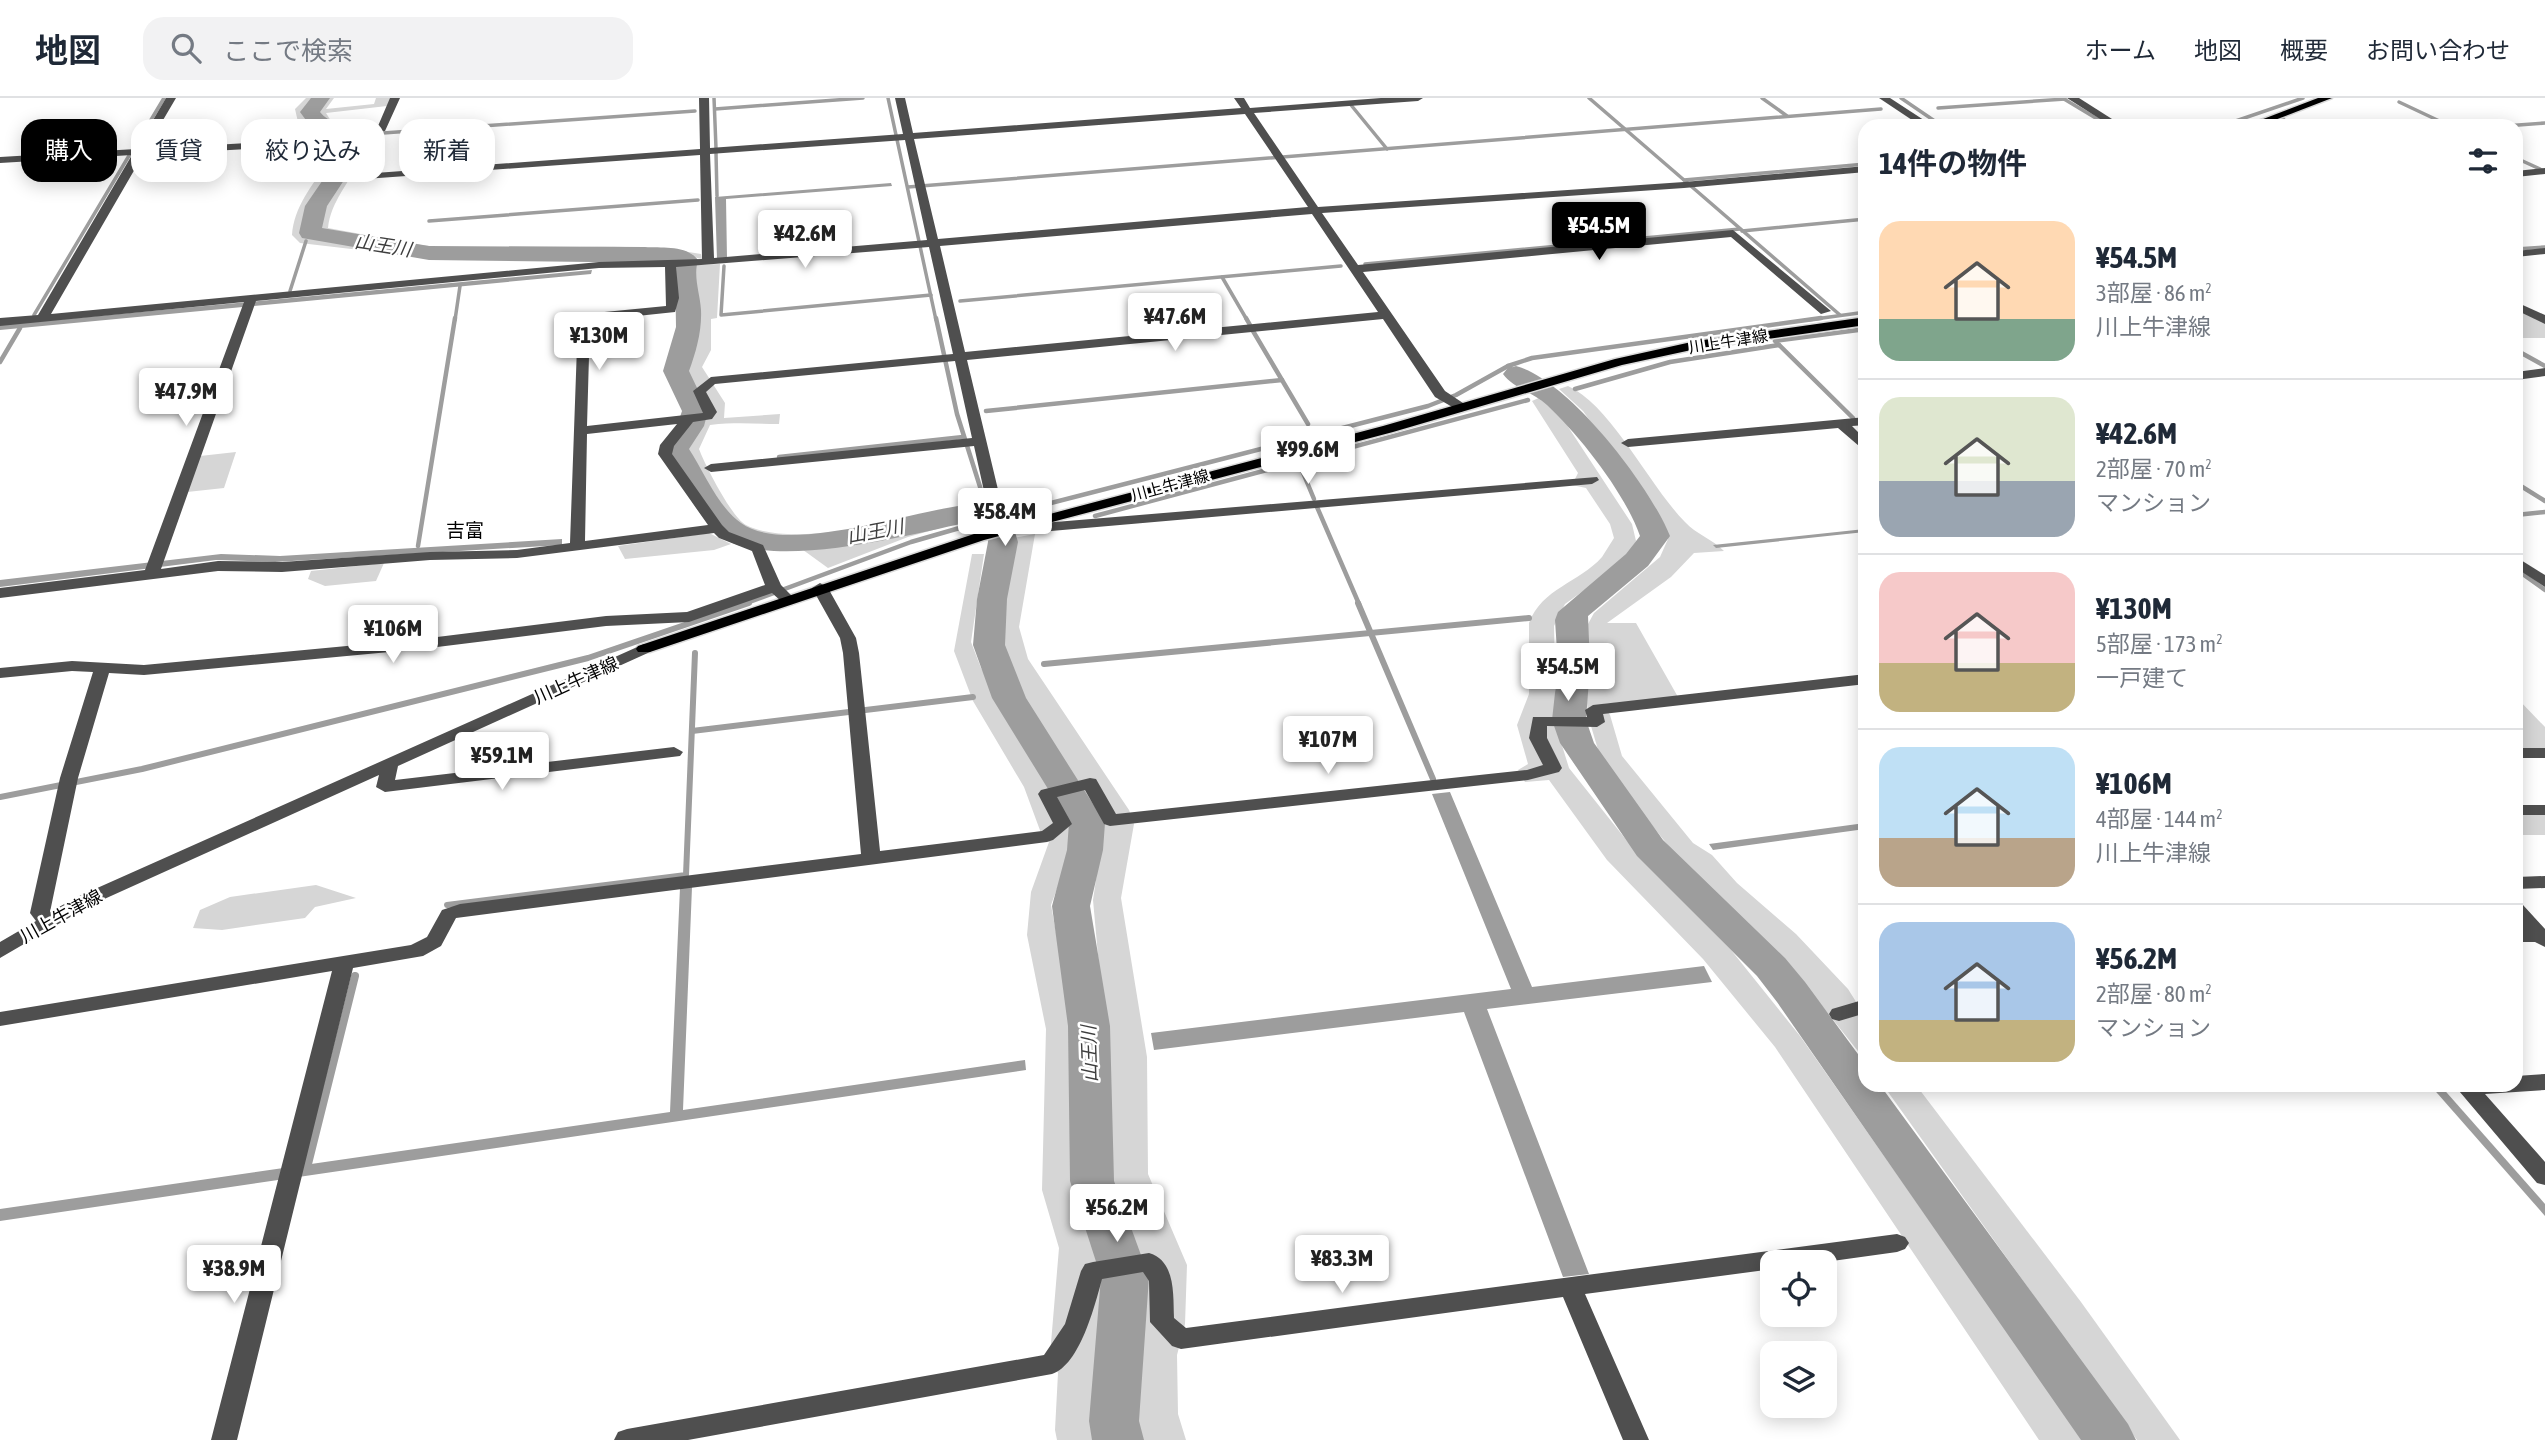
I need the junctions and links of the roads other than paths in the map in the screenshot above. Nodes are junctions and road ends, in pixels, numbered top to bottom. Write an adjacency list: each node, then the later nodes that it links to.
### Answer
1 (171, 98): 12 (street)
2 (395, 98): 17 (street)
3 (704, 98): 17 (street)
4 (900, 98): 16 (street)
5 (1239, 98): 11 (street)
6 (1418, 98): 10 (street)
7 (1884, 98): 13 (street)
8 (2072, 98): 14 (street)
9 (2327, 98): 15 (main road)
10 (1354, 100): 11 (street)
11 (1248, 111): 16 (street); 24 (street)
12 (159, 119)
13 (1917, 119)
14 (2106, 119)
15 (2269, 119)
16 (908, 136): 17 (street); 25 (street)
17 (704, 152): 28 (street)
18 (131, 153): 19 (street)
19 (0, 160)
20 (131, 169): 35 (street)
21 (1858, 170): 24 (street)
22 (2545, 171): 23 (street)
23 (2523, 173)
24 (1316, 210): 25 (street); 30 (street)
25 (933, 243): 28 (street); 39 (street)
26 (2545, 251): 27 (street)
27 (2523, 253)
28 (704, 263): 29 (street)
29 (671, 264): 31 (street); 46 (street)
30 (1355, 269): 33 (street); 34 (street)
31 (250, 303): 35 (street); 56 (street)
32 (2523, 308): 36 (street)
33 (1825, 311)
34 (1387, 315): 39 (street); 42 (street)
35 (42, 318): 37 (street)
36 (2545, 320)
37 (0, 322)
38 (1858, 322): 42 (main road, 川上牛津線)
39 (960, 357): 43 (street); 48 (street)
40 (2545, 372): 41 (street)
41 (2523, 375)
42 (1456, 405): 52 (main road, 川上牛津線)
43 (688, 419): 46 (street); 53 (street)
44 (1858, 422): 45 (street)
45 (1841, 423): 47 (street); 49 (street)
46 (581, 431): 54 (street)
47 (1858, 440)
48 (979, 441): 50 (street); 52 (street)
49 (1628, 443)
50 (711, 468)
51 (1592, 480): 52 (street)
52 (1021, 525): 59 (main road, 川上牛津線)
53 (717, 528): 54 (street); 58 (street)
54 (577, 548): 56 (street)
55 (2523, 566): 57 (street)
56 (153, 568): 60 (street)
57 (2545, 582)
58 (774, 587): 61 (street); 63 (street)
59 (820, 588): 61 (main road, 川上牛津線); 72 (street)
60 (0, 593)
61 (787, 599): 62 (main road, 川上牛津線)
62 (644, 649): 69 (street, 川上牛津線)
63 (104, 668): 64 (street); 76 (street)
64 (0, 673)
65 (1858, 680): 72 (street)
66 (674, 752): 69 (street)
67 (2523, 753): 68 (street)
68 (2545, 753)
69 (390, 764): 76 (street, 川上牛津線)
70 (2523, 810): 71 (street)
71 (2545, 810)
72 (871, 858): 80 (street)
73 (2545, 882): 74 (street)
74 (2523, 883)
75 (2523, 917): 78 (street)
76 (47, 921): 79 (street, 川上牛津線)
77 (2523, 937): 78 (street)
78 (2542, 938)
79 (0, 951)
80 (344, 965): 83 (street); 90 (street)
81 (1858, 1008): 82 (street)
82 (1858, 1014)
83 (0, 1019)
84 (2545, 1082): 85 (street)
85 (2523, 1084)
86 (2471, 1092): 87 (street)
87 (2545, 1177)
88 (1897, 1243): 89 (street)
89 (1570, 1287): 91 (street); 92 (street)
90 (224, 1440)
91 (627, 1440)
92 (1636, 1440)

